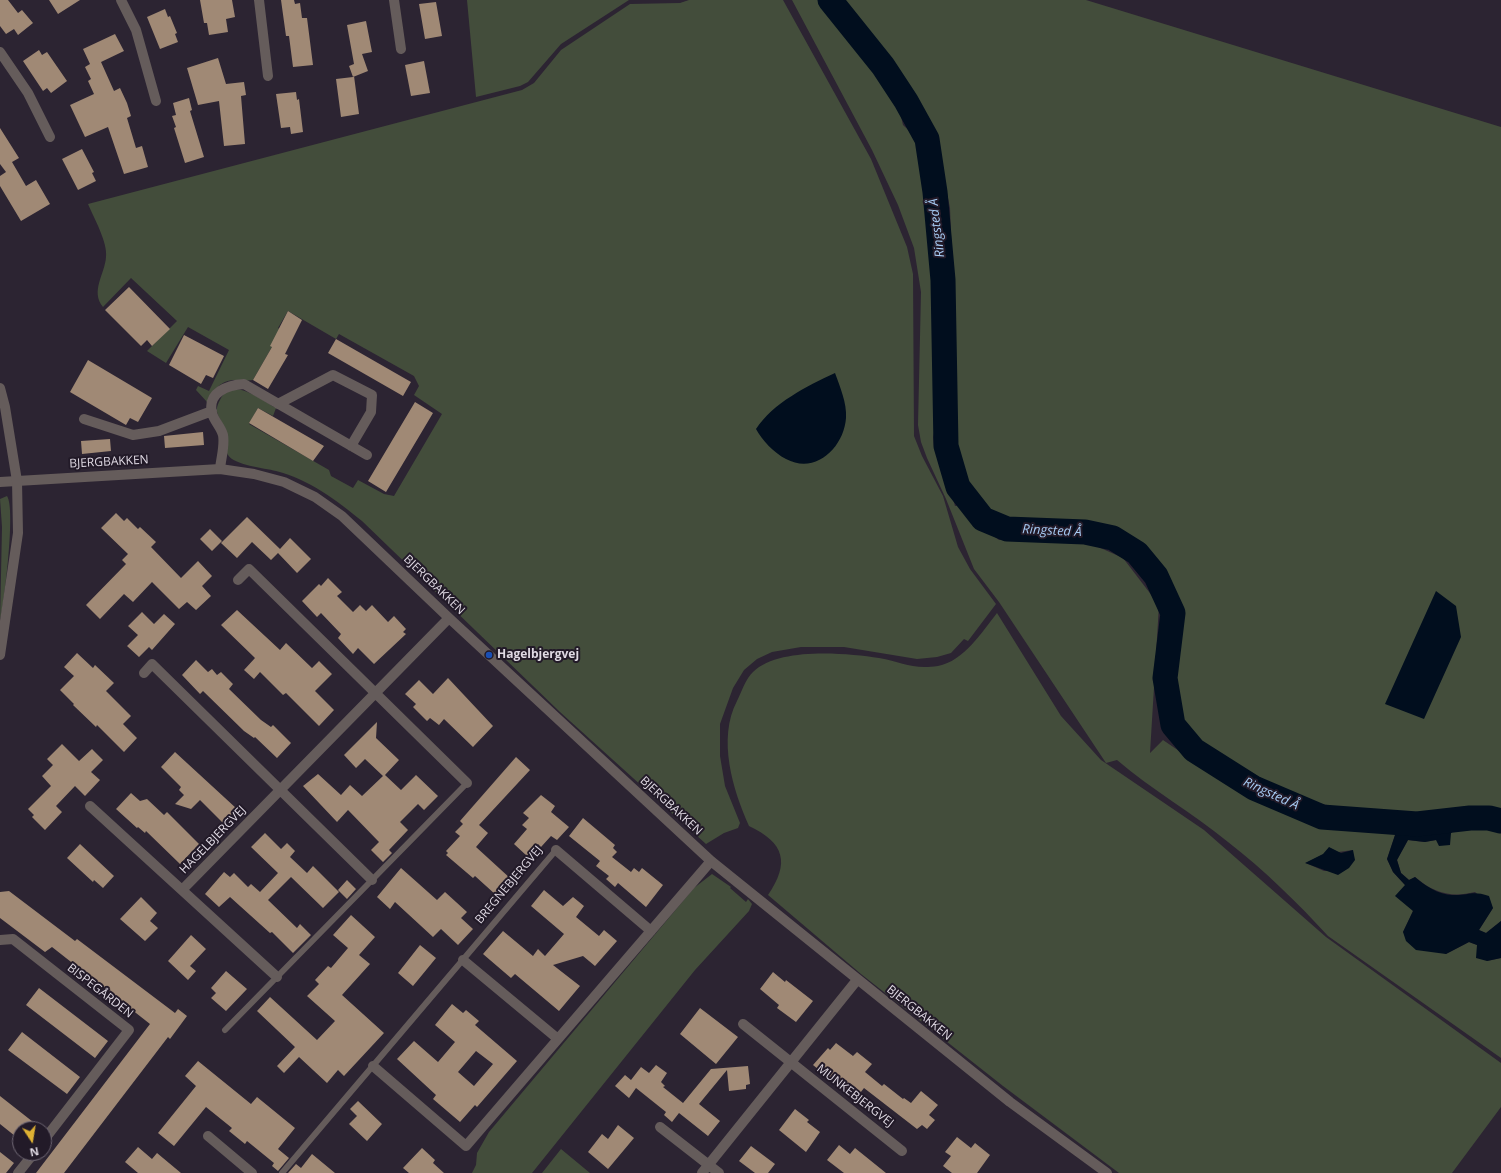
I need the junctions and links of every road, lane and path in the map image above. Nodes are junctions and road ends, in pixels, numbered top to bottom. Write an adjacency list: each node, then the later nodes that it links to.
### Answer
1 (121, 0): 7 (street)
2 (259, 0): 6 (street)
3 (394, 0): 4 (street)
4 (401, 49)
5 (0, 52): 8 (street)
6 (268, 76)
7 (156, 101)
8 (50, 137)
9 (0, 388): 16 (street)
10 (278, 404): 11 (street); 13 (street); 13 (street)
11 (212, 411): 12 (street); 15 (street)
12 (84, 419)
13 (352, 446): 14 (street)
14 (367, 455)
15 (220, 469): 16 (street, BJERGBAKKEN); 19 (street, BJERGBAKKEN)
16 (17, 481): 17 (street, BJERGBAKKEN); 20 (street)
17 (0, 482)
18 (238, 580): 22 (street)
19 (449, 618): 22 (street, HAGELBJERGVEJ); 27 (street, BJERGBAKKEN)
20 (0, 655)
21 (144, 673): 24 (street)
22 (376, 693): 23 (street); 24 (street, HAGELBJERGVEJ)
23 (467, 783): 28 (lane)
24 (280, 790): 28 (street); 29 (street, HAGELBJERGVEJ)
25 (90, 806): 29 (street, HAGELBJERGVEJ)
26 (556, 850): 30 (street, BREGNEBJERGVEJ); 32 (lane, BREGNEBJERGVEJ)
27 (711, 861): 30 (street); 34 (street, BJERGBAKKEN)
28 (372, 880): 33 (lane)
29 (182, 890): 33 (street, HAGELBJERGVEJ)
30 (651, 931): 37 (street)
31 (0, 940): 41 (street, BISPEGÅRDEN)
32 (463, 960): 37 (street); 39 (lane, BREGNEBJERGVEJ)
33 (277, 977): 36 (lane)
34 (857, 980): 38 (street); 50 (street, BJERGBAKKEN)
35 (743, 1024): 38 (street, MUNKEBJERGVEJ)
36 (225, 1030)
37 (558, 1039): 39 (street)
38 (791, 1062): 43 (street, MUNKEBJERGVEJ); 45 (street)
39 (373, 1066): 48 (lane, BREGNEBJERGVEJ)
40 (660, 1127): 45 (street)
41 (52, 1130)
42 (208, 1136): 47 (street)
43 (902, 1151)
44 (28, 1161): 46 (street)
45 (705, 1169): 49 (street)
46 (18, 1173)
47 (252, 1173)
48 (282, 1173)
49 (719, 1173)
50 (1107, 1173)

